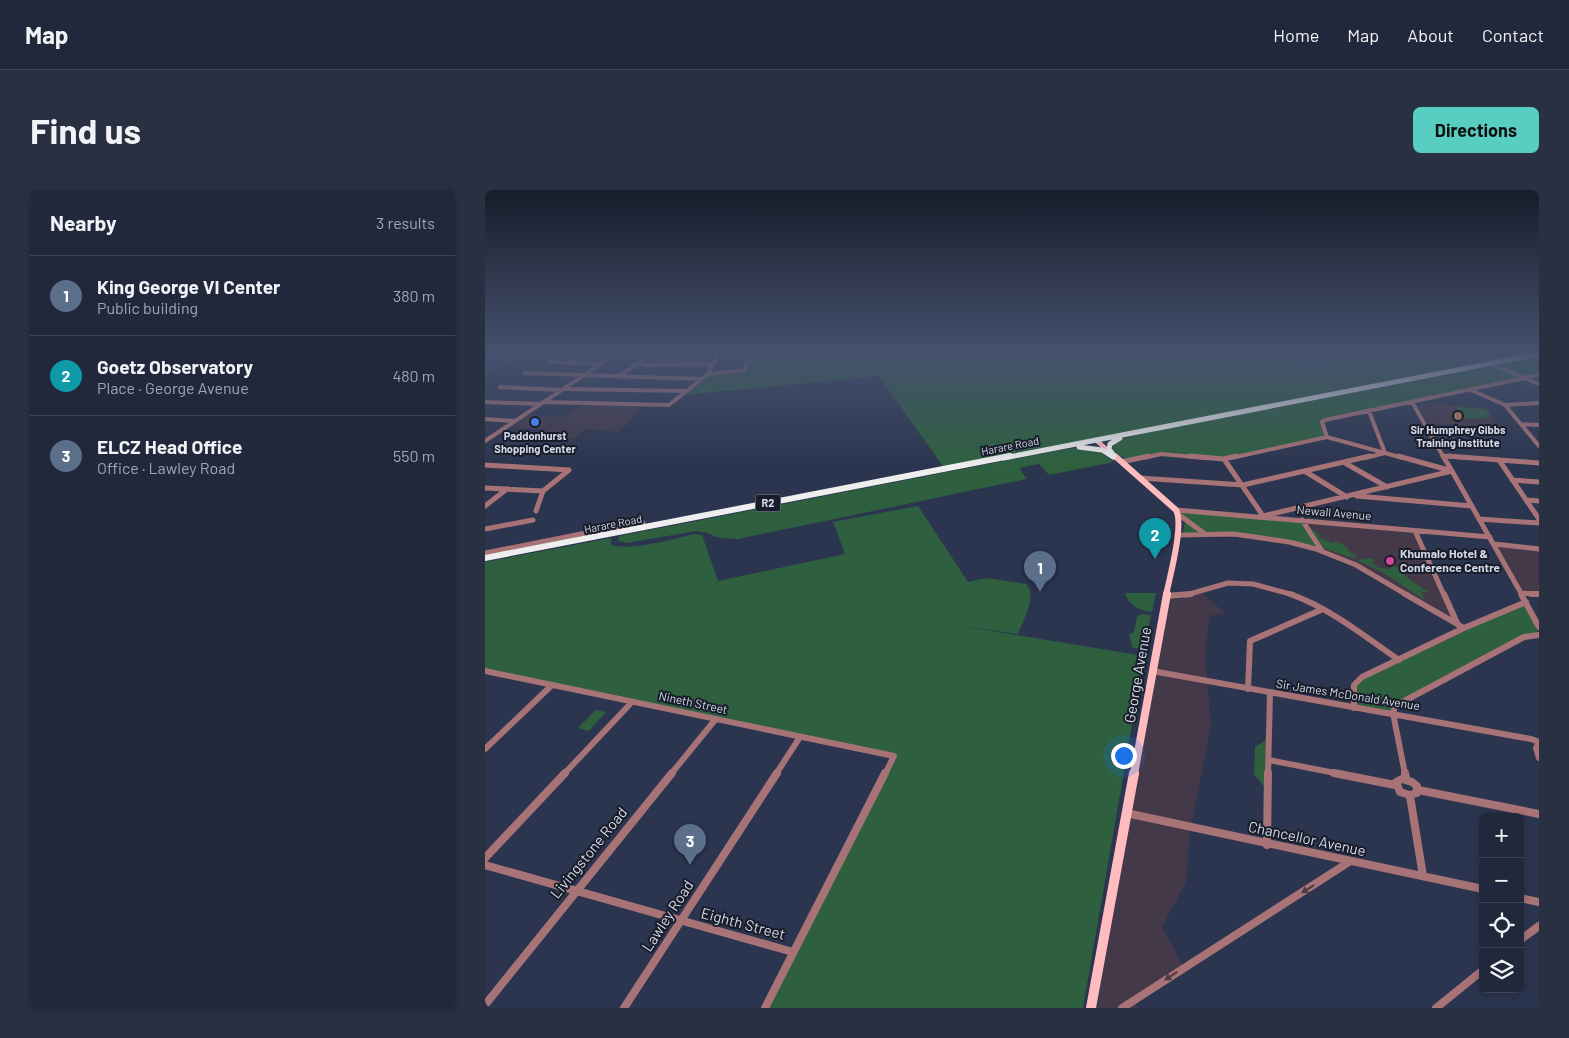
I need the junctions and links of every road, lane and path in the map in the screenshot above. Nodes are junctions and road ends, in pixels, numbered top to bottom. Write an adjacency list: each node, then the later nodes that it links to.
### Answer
1 (561, 390): 8 (street)
2 (611, 390): 5 (street)
3 (1353, 390): 16 (highway, Harare Road / R2)
4 (1471, 390): 7 (street); 10 (street)
5 (686, 392): 8 (street)
6 (485, 402): 8 (street)
7 (1412, 402): 11 (street); 23 (street)
8 (542, 403): 13 (street)
9 (1539, 403): 10 (street)
10 (1505, 404): 14 (street)
11 (1369, 411): 17 (street); 22 (street)
12 (485, 419): 13 (street)
13 (515, 421): 18 (street)
14 (1521, 424): 15 (street); 20 (street)
15 (1539, 425)
16 (1134, 432): 19 (highway, Harare Road / R2); 24 (highway)
17 (1327, 437): 22 (street); 25 (street)
18 (486, 439)
19 (1094, 440): 21 (highway, Harare Road / R2); 24 (main road)
20 (1538, 444)
21 (1052, 448): 24 (highway); 58 (highway, Harare Road / R2)
22 (1385, 453): 27 (street); 30 (street)
23 (1444, 456): 26 (street); 30 (street)
24 (1117, 459): 25 (street); 32 (main road)
25 (1224, 459): 35 (street)
26 (1499, 460): 28 (street); 33 (street)
27 (1345, 463): 31 (street); 36 (street)
28 (1539, 463)
29 (485, 465): 39 (street)
30 (1452, 471): 36 (street); 44 (street)
31 (1306, 472): 35 (street); 40 (street)
32 (1141, 478): 35 (street); 46 (main road)
33 (1513, 480): 34 (street); 41 (street)
34 (1539, 482)
35 (1243, 485): 47 (street)
36 (1387, 487): 40 (street)
37 (485, 488): 38 (street)
38 (507, 489): 39 (street); 43 (street)
39 (543, 491): 45 (street)
40 (1349, 497): 44 (street); 47 (street)
41 (1526, 500): 42 (street); 49 (street)
42 (1539, 501)
43 (485, 506)
44 (1472, 506): 48 (street)
45 (536, 511)
46 (1177, 512): 47 (street, Newall Avenue); 55 (street); 56 (main road, George Avenue)
47 (1263, 516): 51 (street, Newall Avenue)
48 (1479, 519): 52 (street); 57 (street)
49 (1539, 519)
50 (533, 520): 53 (street)
51 (1302, 520): 54 (street, Newall Avenue); 61 (street)
52 (1539, 523)
53 (485, 529)
54 (1415, 531): 57 (street, Newall Avenue); 69 (street)
55 (1205, 534): 56 (street); 61 (street)
56 (1177, 536): 66 (main road, George Avenue)
57 (1490, 537): 59 (street)
58 (546, 544): 62 (street); 63 (highway, Harare Road / R2)
59 (1495, 544): 60 (street); 64 (street)
60 (1539, 548)
61 (1322, 551): 69 (street)
62 (485, 552)
63 (485, 558)
64 (1521, 593): 65 (street); 67 (street)
65 (1539, 594)
66 (1166, 596): 68 (street); 75 (main road, George Avenue)
67 (1526, 602): 70 (street); 71 (street)
68 (1323, 609): 73 (street); 77 (street)
69 (1457, 623): 71 (street)
70 (1539, 627)
71 (1464, 628): 73 (street)
72 (1539, 635): 81 (street)
73 (1399, 660): 80 (street)
74 (485, 671): 76 (street, Nineth Street)
75 (1152, 671): 77 (street, Sir James McDonald Avenue); 92 (main road, George Avenue)
76 (552, 685): 79 (street, Nineth Street); 85 (street)
77 (1248, 689): 78 (street, Sir James McDonald Avenue)
78 (1270, 693): 80 (street, Sir James McDonald Avenue); 87 (street)
79 (632, 702): 82 (street, Nineth Street); 95 (street)
80 (1353, 708): 81 (street, Sir James McDonald Avenue)
81 (1393, 713): 84 (street, Sir James McDonald Avenue); 88 (street)
82 (715, 720): 83 (street, Nineth Street); 100 (street, Livingstone Road)
83 (800, 737): 103 (street, Lawley Road); 106 (street, Nineth Street)
84 (1539, 743): 86 (street)
85 (485, 749)
86 (1539, 758)
87 (1269, 760): 89 (street); 94 (street)
88 (1406, 779): 89 (street); 90 (street)
89 (1395, 785): 91 (street)
90 (1418, 790): 91 (street); 93 (street)
91 (1409, 796): 98 (street)
92 (1126, 813): 94 (street, Chancellor Avenue); 111 (main road, George Avenue)
93 (1539, 814)
94 (1267, 845): 96 (street, Chancellor Avenue)
95 (485, 858)
96 (1349, 862): 98 (street, Chancellor Avenue); 112 (street, one-way to 112)
97 (485, 865): 100 (street, Eighth Street)
98 (1423, 876): 99 (street, Chancellor Avenue)
99 (1479, 888)
100 (575, 892): 103 (street, Eighth Street); 108 (street, Livingstone Road)
101 (1524, 899): 102 (street)
102 (1539, 902)
103 (681, 922): 106 (street, Eighth Street); 109 (street, Lawley Road)
104 (1539, 926): 105 (street)
105 (1524, 937)
106 (793, 952): 110 (street)
107 (1479, 973): 113 (street)
108 (485, 1005)
109 (624, 1008)
110 (765, 1008)
111 (1091, 1008)
112 (1122, 1008)
113 (1436, 1008)

